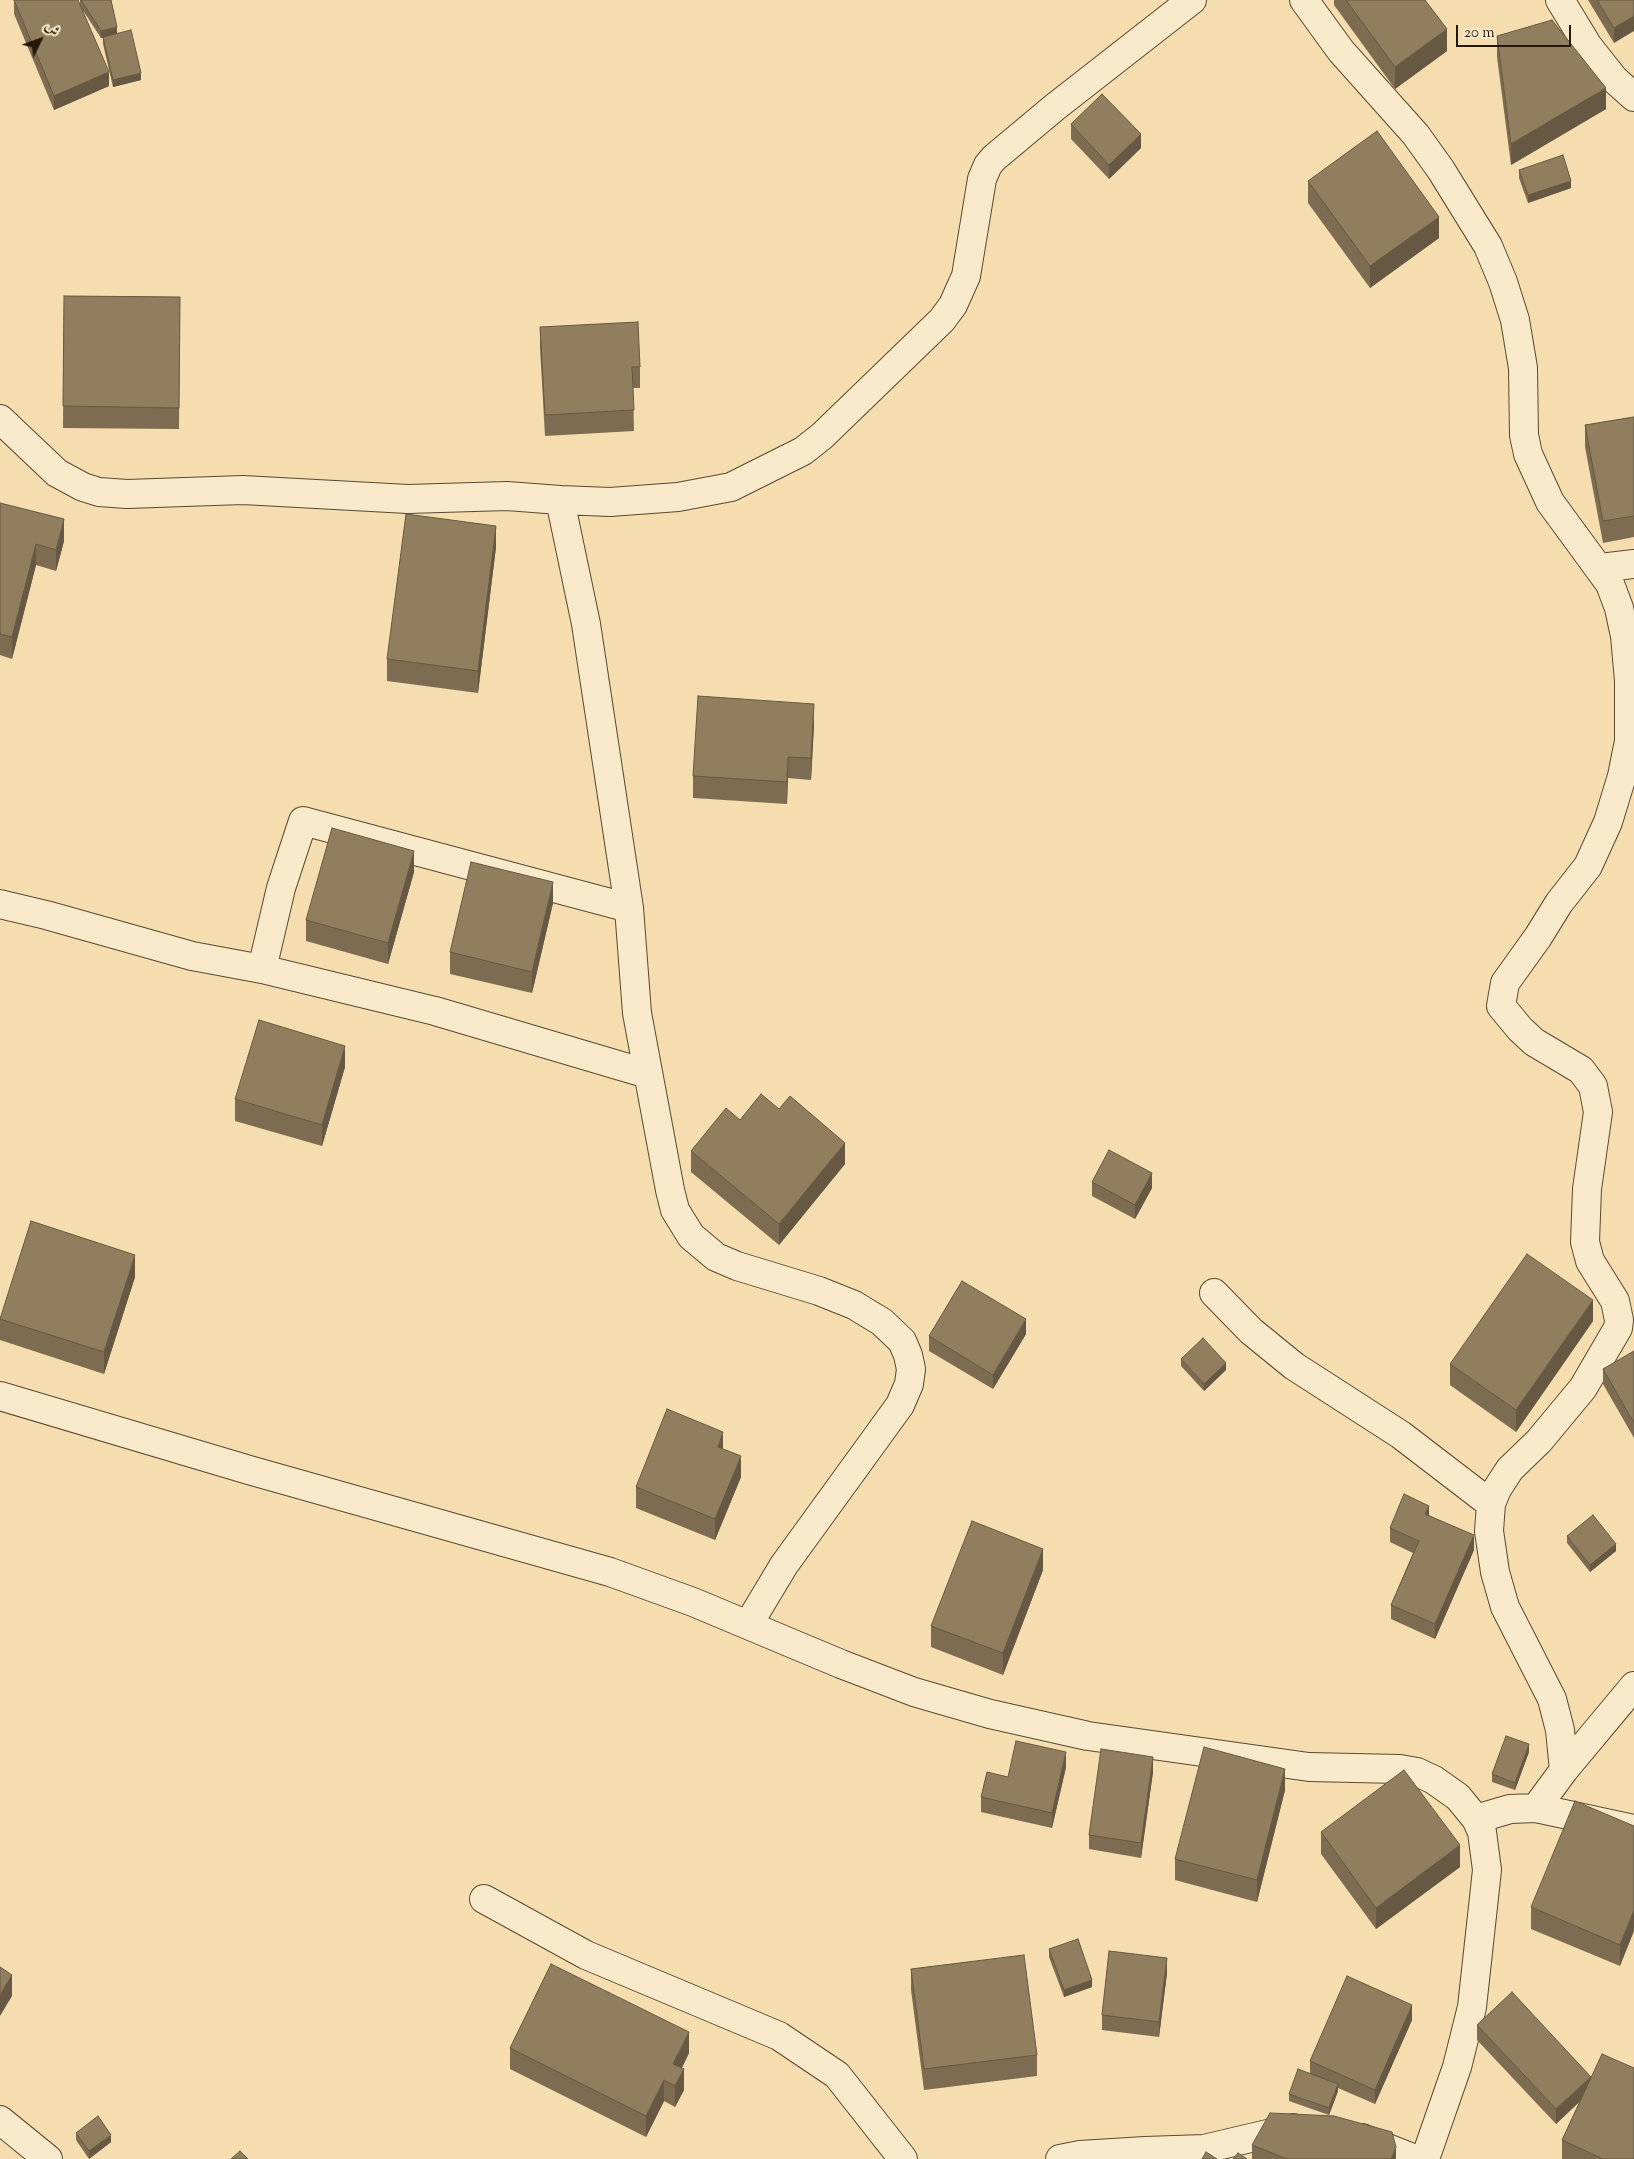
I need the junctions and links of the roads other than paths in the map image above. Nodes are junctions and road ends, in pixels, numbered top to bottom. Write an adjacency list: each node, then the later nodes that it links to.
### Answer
1 (1192, 0): 6 (street)
2 (1304, 0): 8 (street)
3 (1560, 0): 4 (street)
4 (1634, 97)
5 (0, 419): 6 (street)
6 (560, 500): 10 (street)
7 (1634, 564): 8 (street)
8 (1600, 568): 15 (street)
9 (0, 904): 11 (street)
10 (629, 908): 11 (street); 12 (street)
11 (262, 969): 12 (street)
12 (648, 1074): 16 (street)
13 (1214, 1293): 15 (street)
14 (0, 1396): 16 (street)
15 (1491, 1504): 18 (street)
16 (748, 1625): 20 (street)
17 (1634, 1686): 18 (street)
18 (1564, 1770): 19 (street)
19 (1536, 1808): 20 (street); 21 (street)
20 (1476, 1819): 28 (street)
21 (1634, 1829)
22 (484, 1899): 25 (street)
23 (0, 2120): 24 (street)
24 (48, 2159)
25 (903, 2159)
26 (1060, 2159): 27 (street)
27 (1415, 2159)
28 (1425, 2159)

